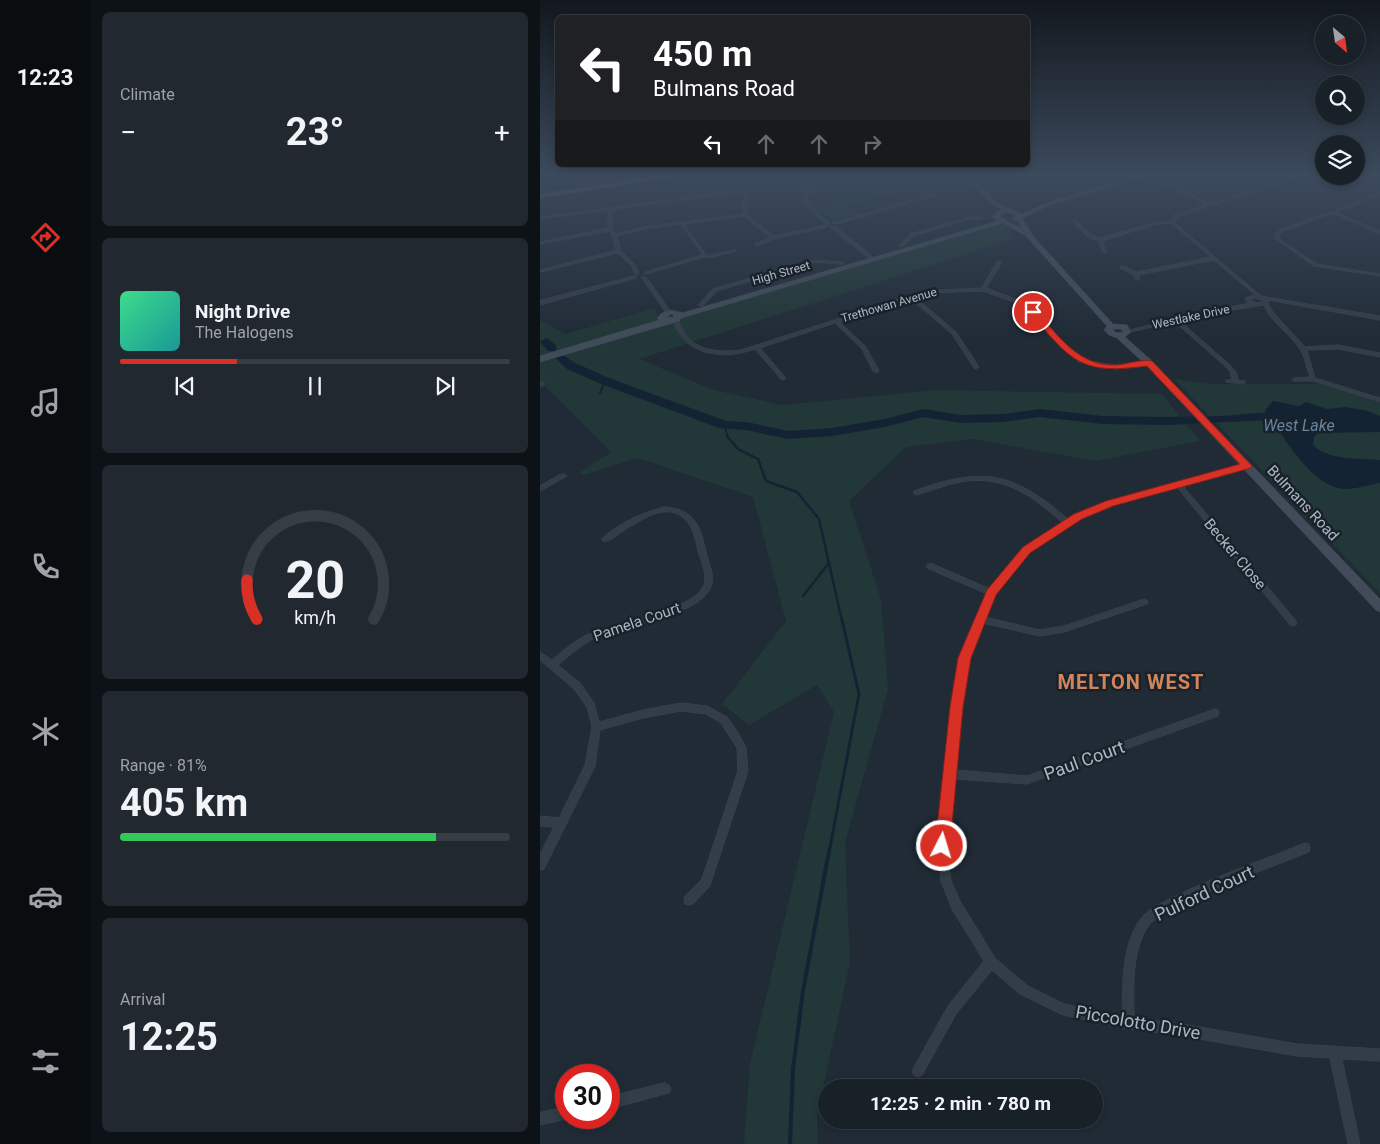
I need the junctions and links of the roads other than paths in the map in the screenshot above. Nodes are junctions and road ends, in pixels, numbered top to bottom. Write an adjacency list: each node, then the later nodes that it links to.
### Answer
1 (608, 229): 21 (street)
2 (610, 229): 17 (street)
3 (647, 229): 17 (street)
4 (687, 229): 27 (street)
5 (763, 229): 18 (street)
6 (806, 229): 18 (street)
7 (839, 229): 28 (street)
8 (931, 229): 23 (street)
9 (952, 229): 23 (main road, High Street)
10 (976, 229): 45 (main road, High Street)
11 (1018, 229): 19 (main road)
12 (1026, 229): 19 (main road)
13 (1082, 229): 20 (street)
14 (1136, 229): 20 (street)
15 (1181, 229): 29 (street)
16 (1287, 229): 34 (street)
17 (615, 235): 24 (street)
18 (774, 238): 22 (street)
19 (1031, 238): 50 (main road, Bulmans Road)
20 (1100, 240): 26 (street)
21 (540, 243)
22 (757, 245)
23 (900, 246): 28 (main road, High Street)
24 (619, 251): 32 (street); 33 (street)
25 (734, 251): 27 (street)
26 (1105, 252)
27 (704, 256): 35 (street)
28 (869, 256): 45 (main road, High Street)
29 (1215, 258): 31 (street); 36 (street)
30 (1000, 262): 37 (street)
31 (1122, 267)
32 (540, 271)
33 (635, 275): 35 (street); 41 (street)
34 (1380, 275)
35 (646, 276): 45 (street, Trethowan Avenue)
36 (1245, 285): 39 (street); 40 (street)
37 (983, 290): 38 (street, Trethowan Avenue); 56 (street, Trethowan Avenue)
38 (911, 296): 49 (street, Trethowan Avenue); 57 (street)
39 (1261, 296): 40 (street, Westlake Drive); 42 (street); 44 (street)
40 (1248, 298): 43 (street); 50 (street, Westlake Drive)
41 (540, 303)
42 (1266, 303): 43 (street, Westlake Drive); 44 (street); 46 (street)
43 (1255, 305): 46 (street); 48 (street, Westlake Drive)
44 (1366, 315): 47 (street)
45 (671, 318): 51 (street, Trethowan Avenue); 53 (main road, High Street); 55 (main road, High Street)
46 (1275, 318): 52 (street)
47 (1380, 318)
48 (1176, 320): 50 (street, Westlake Drive); 62 (street)
49 (836, 321): 51 (street, Trethowan Avenue); 58 (street)
50 (1124, 332): 56 (main road, Bulmans Road)
51 (756, 347): 59 (street)
52 (1303, 349): 54 (street); 60 (street)
53 (540, 354)
54 (1380, 354)
55 (540, 359)
56 (1149, 363): 64 (main road, Bulmans Road)
57 (976, 367)
58 (876, 372)
59 (783, 378)
60 (1313, 378): 61 (street); 63 (street)
61 (1295, 380)
62 (1243, 382)
63 (1380, 400)
64 (1247, 466): 66 (street, Piccolotto Drive); 74 (main road, Bulmans Road)
65 (564, 476): 67 (street)
66 (1178, 484): 69 (street, Piccolotto Drive); 76 (street, Becker Close)
67 (540, 489)
68 (916, 493): 69 (street)
69 (1067, 522): 72 (street, Piccolotto Drive)
70 (606, 539): 78 (street, Pamela Court)
71 (930, 566): 72 (street)
72 (991, 593): 75 (street, Piccolotto Drive)
73 (1144, 602): 75 (street)
74 (1380, 607)
75 (979, 619): 81 (street, Piccolotto Drive)
76 (1293, 623)
77 (540, 655): 78 (street)
78 (552, 665): 80 (street)
79 (1215, 713): 81 (street, Paul Court)
80 (596, 728): 83 (street); 86 (street)
81 (949, 774): 87 (street, Piccolotto Drive)
82 (540, 821): 83 (street)
83 (560, 824): 85 (street)
84 (1305, 848): 88 (street, Pulford Court)
85 (540, 865)
86 (688, 900)
87 (991, 962): 88 (street, Piccolotto Drive); 91 (street)
88 (1128, 1024): 89 (street, Piccolotto Drive)
89 (1335, 1053): 90 (street, Piccolotto Drive); 96 (street)
90 (1380, 1054)
91 (918, 1071)
92 (665, 1089): 93 (street)
93 (620, 1100)
94 (555, 1116): 95 (street)
95 (540, 1119)
96 (1354, 1144)

